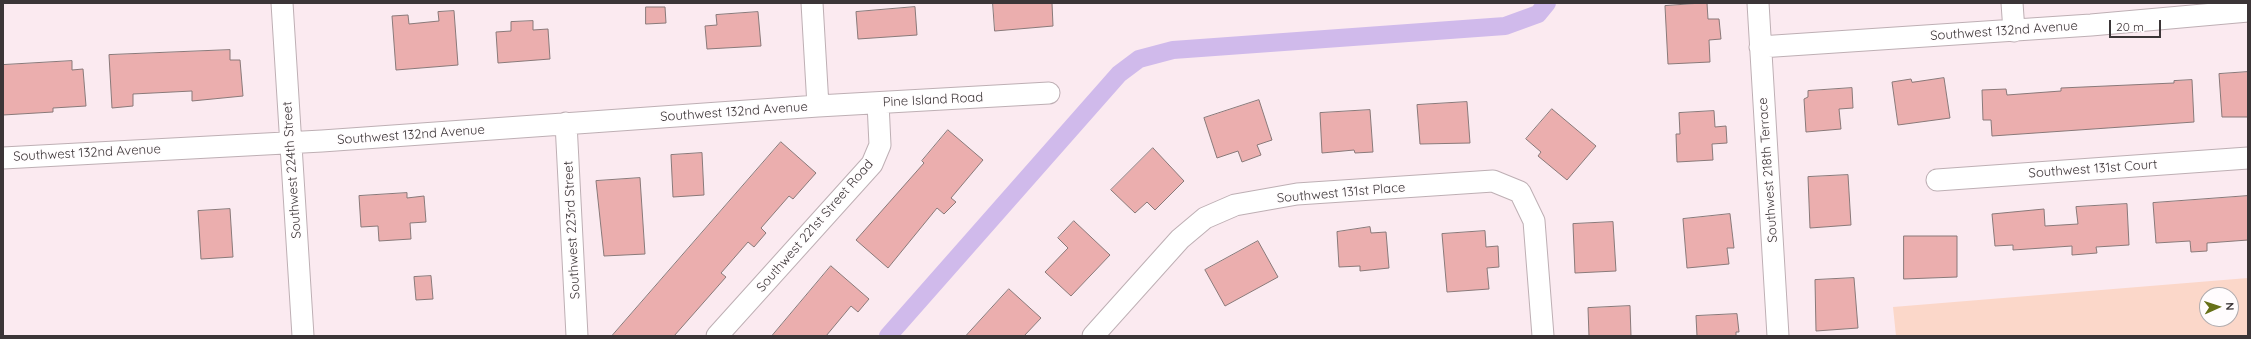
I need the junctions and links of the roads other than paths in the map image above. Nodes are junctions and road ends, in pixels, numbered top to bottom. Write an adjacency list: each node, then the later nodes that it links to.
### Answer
1 (282, 3): 13 (street, Southwest 224th Street)
2 (812, 3): 11 (street)
3 (1758, 3): 8 (street, Southwest 218th Terrace)
4 (2012, 3): 7 (street)
5 (2248, 3): 6 (street)
6 (2248, 10): 7 (street, Southwest 132nd Avenue)
7 (2014, 31): 8 (street, Southwest 132nd Avenue)
8 (1760, 47): 22 (street, Southwest 218th Terrace)
9 (1049, 93): 10 (street, Pine Island Road)
10 (878, 103): 11 (street, Pine Island Road); 19 (street, Southwest 221st Street Road)
11 (818, 106): 12 (street, Southwest 132nd Avenue)
12 (566, 123): 13 (street, Southwest 132nd Avenue); 18 (street, Southwest 223rd Street)
13 (291, 143): 14 (street, Southwest 132nd Avenue); 17 (street, Southwest 224th Street)
14 (3, 158)
15 (2248, 158): 16 (street, Southwest 131st Court)
16 (1937, 180)
17 (303, 336)
18 (577, 336)
19 (717, 336)
20 (1093, 336): 21 (street, Southwest 131st Place)
21 (1543, 336)
22 (1778, 336)

